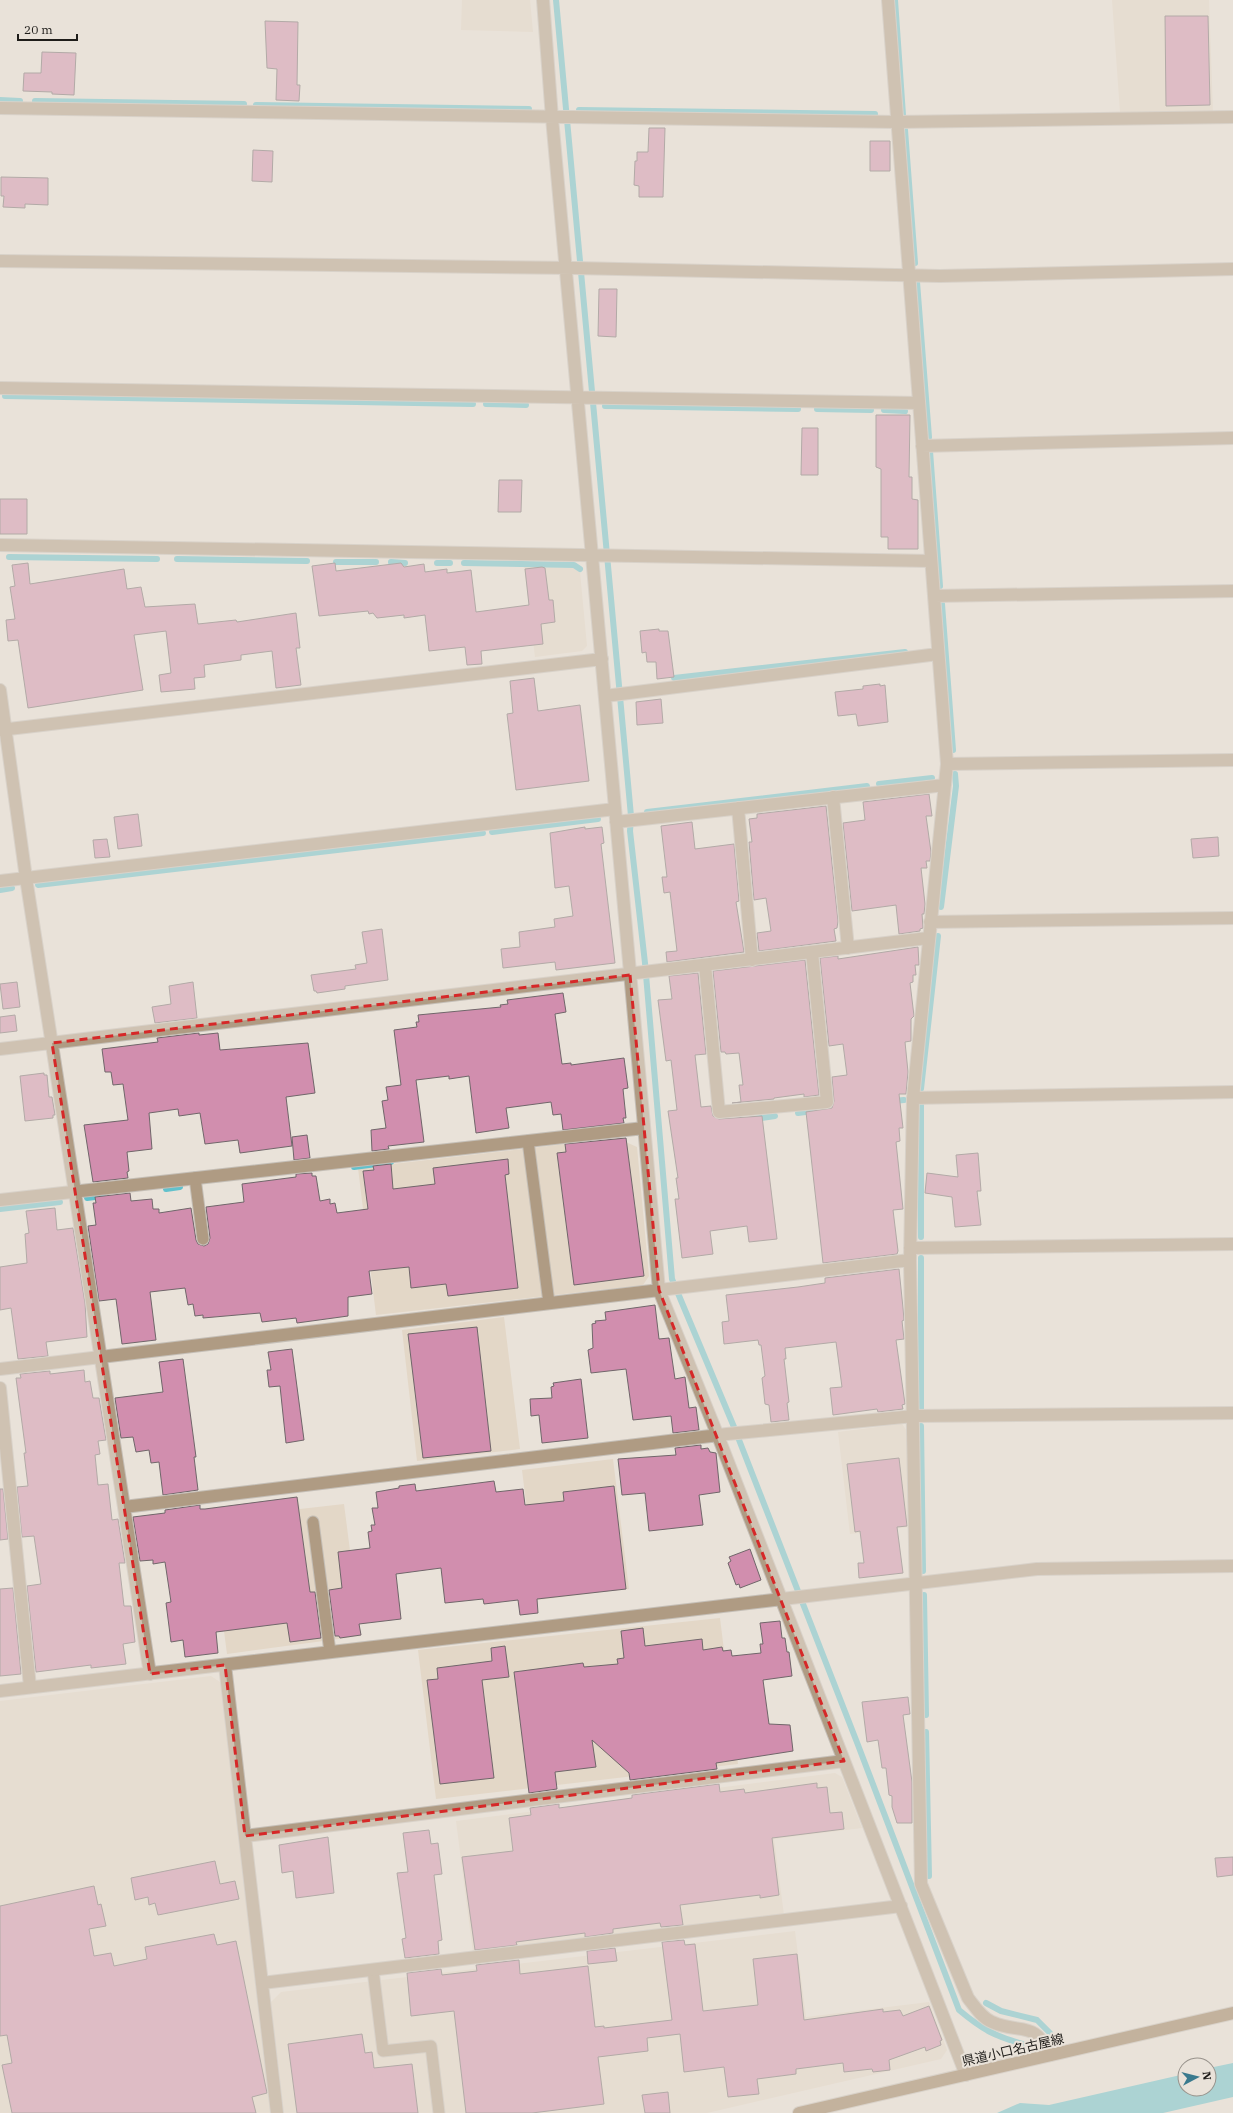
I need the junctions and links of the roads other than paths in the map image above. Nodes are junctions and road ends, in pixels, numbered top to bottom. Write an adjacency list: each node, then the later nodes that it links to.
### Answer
1 (543, 0): 5 (street)
2 (888, 0): 6 (street)
3 (0, 108): 5 (street)
4 (1233, 117): 6 (street)
5 (556, 118): 6 (street); 8 (street)
6 (897, 122): 10 (street)
7 (0, 261): 8 (street)
8 (570, 268): 10 (street); 12 (street)
9 (1233, 269): 10 (street)
10 (908, 275): 13 (street)
11 (0, 388): 12 (street)
12 (582, 397): 13 (street); 17 (street)
13 (919, 403): 15 (street)
14 (1233, 438): 15 (street)
15 (922, 446): 18 (street)
16 (0, 545): 17 (street)
17 (595, 555): 18 (street); 22 (street)
18 (931, 561): 20 (street)
19 (1233, 591): 20 (street)
20 (934, 596): 21 (street)
21 (938, 654): 24 (street); 27 (street)
22 (602, 659): 24 (street); 25 (street)
23 (0, 690): 25 (street)
24 (614, 695): 30 (street)
25 (3, 730): 33 (street)
26 (1233, 760): 27 (street)
27 (947, 764): 28 (street)
28 (945, 785): 29 (street); 36 (street)
29 (833, 797): 31 (street); 38 (street)
30 (615, 808): 32 (street); 33 (street)
31 (738, 808): 32 (street); 40 (street)
32 (625, 821): 42 (street)
33 (26, 878): 34 (street); 43 (street)
34 (0, 881)
35 (1233, 918): 36 (street)
36 (930, 922): 37 (street)
37 (928, 938): 38 (street); 46 (street)
38 (848, 948): 39 (street)
39 (812, 952): 40 (street); 41 (street)
40 (752, 960): 41 (street)
41 (705, 966): 42 (street)
42 (635, 974): 43 (street); 47 (street)
43 (52, 1043): 44 (street); 50 (street)
44 (0, 1049)
45 (1233, 1092): 46 (street)
46 (913, 1098): 54 (street)
47 (644, 1128): 48 (street); 55 (street)
48 (528, 1141): 49 (street); 56 (lane)
49 (195, 1178): 50 (street); 52 (lane)
50 (75, 1191): 51 (street); 57 (street)
51 (0, 1200)
52 (203, 1239)
53 (1233, 1244): 54 (street)
54 (910, 1254): 55 (street); 61 (street)
55 (665, 1289): 56 (street); 62 (street)
56 (549, 1303): 57 (street)
57 (100, 1356): 58 (street); 63 (street)
58 (0, 1369)
59 (0, 1388): 71 (street)
60 (1233, 1414): 61 (street)
61 (914, 1416): 62 (street); 66 (street)
62 (723, 1435): 63 (street); 67 (street)
63 (124, 1507): 70 (street)
64 (313, 1522): 68 (lane)
65 (1233, 1566): 66 (street)
66 (916, 1584): 67 (street); 79 (street)
67 (787, 1599): 68 (street); 73 (street)
68 (330, 1652): 69 (street)
69 (225, 1665): 70 (street); 74 (street)
70 (150, 1674): 71 (street)
71 (30, 1687): 72 (street)
72 (0, 1691)
73 (844, 1761): 74 (street); 75 (street)
74 (245, 1836): 77 (street)
75 (901, 1906): 76 (street); 80 (street)
76 (373, 1970): 77 (street); 82 (lane)
77 (262, 1983): 81 (street)
78 (1233, 2013): 79 (main road, 県道小口名古屋線)
79 (1050, 2056): 80 (main road, 県道小口名古屋線)
80 (966, 2075): 83 (main road, 県道小口名古屋線)
81 (277, 2113)
82 (439, 2113)
83 (799, 2113)

